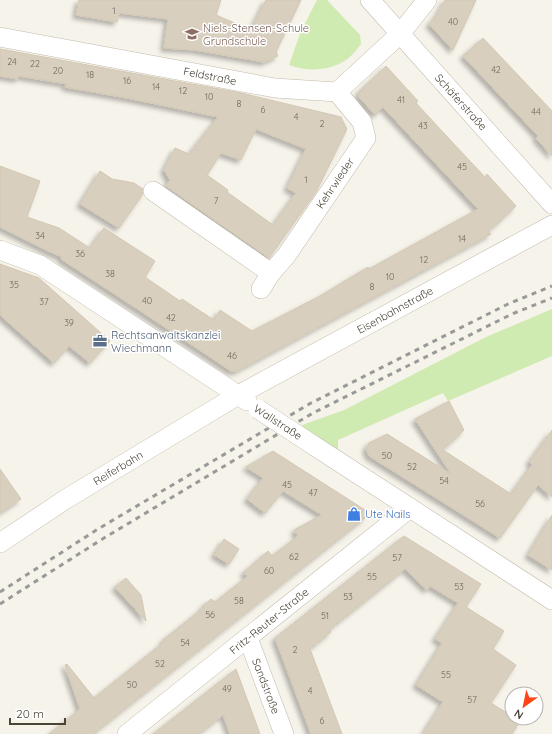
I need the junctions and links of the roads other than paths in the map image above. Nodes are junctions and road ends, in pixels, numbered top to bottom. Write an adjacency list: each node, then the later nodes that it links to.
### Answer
1 (370, 0): 3 (street, Schäferstraße)
2 (427, 0): 3 (street)
3 (400, 34): 5 (street); 7 (street, Schäferstraße)
4 (0, 37): 5 (street, Feldstraße)
5 (337, 92): 10 (street, Kehrwieder)
6 (153, 191): 10 (street)
7 (552, 204)
8 (552, 225): 12 (street, Eisenbahnstraße)
9 (0, 250): 12 (street, Wallstraße)
10 (271, 273): 11 (street, Kehrwieder)
11 (261, 289)
12 (238, 396): 13 (street, Wallstraße, bridge); 14 (street, Reiferbahn)
13 (410, 508): 15 (street, Wallstraße); 16 (street, Fritz-Reuter-Straße)
14 (0, 543)
15 (552, 600)
16 (248, 638): 17 (street, Fritz-Reuter-Straße); 18 (street, Sandstraße)
17 (128, 734)
18 (284, 734)

